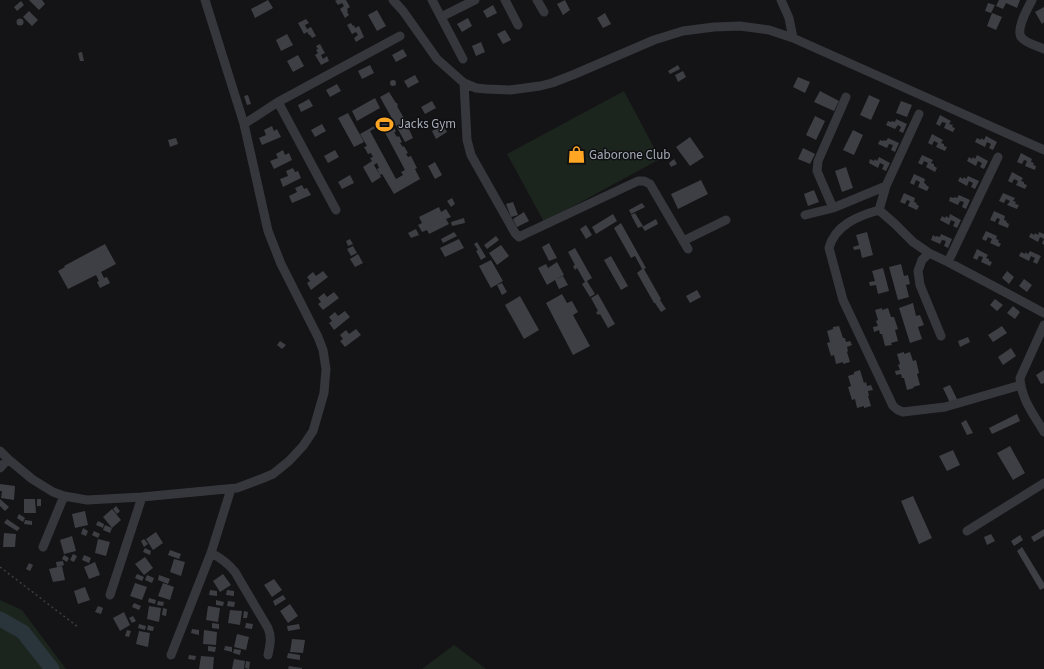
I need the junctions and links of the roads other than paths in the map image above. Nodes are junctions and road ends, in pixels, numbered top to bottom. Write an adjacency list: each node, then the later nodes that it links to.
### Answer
1 (205, 0): 20 (street)
2 (393, 0): 16 (street)
3 (432, 0): 10 (street)
4 (475, 0): 10 (street)
5 (505, 0): 11 (street)
6 (537, 0): 9 (street)
7 (781, 0): 13 (street)
8 (1032, 0): 14 (street)
9 (544, 12)
10 (441, 17): 15 (street)
11 (518, 25)
12 (400, 36): 18 (street)
13 (793, 38): 16 (street); 21 (street)
14 (1044, 49)
15 (464, 59)
16 (464, 83): 28 (street)
17 (846, 97): 24 (street)
18 (278, 102): 20 (street); 25 (street)
19 (919, 114): 23 (street)
20 (244, 124): 40 (street)
21 (1044, 150)
22 (998, 157): 30 (street)
23 (886, 186): 24 (street); 26 (street)
24 (833, 208): 27 (street)
25 (336, 210)
26 (879, 210): 29 (street); 34 (street)
27 (805, 215)
28 (726, 220)
29 (929, 253): 30 (street); 33 (street)
30 (948, 262): 31 (street)
31 (1044, 313)
32 (1044, 324): 34 (street)
33 (941, 336)
34 (1021, 386): 35 (street)
35 (1044, 432)
36 (0, 451): 37 (street)
37 (8, 459): 38 (street); 41 (street)
38 (0, 468)
39 (1044, 483): 43 (street)
40 (230, 489): 42 (street); 45 (street)
41 (64, 496): 42 (street); 44 (street)
42 (142, 497): 46 (street)
43 (967, 531)
44 (43, 547)
45 (211, 553): 47 (street); 48 (street)
46 (110, 595)
47 (171, 655)
48 (268, 655)

